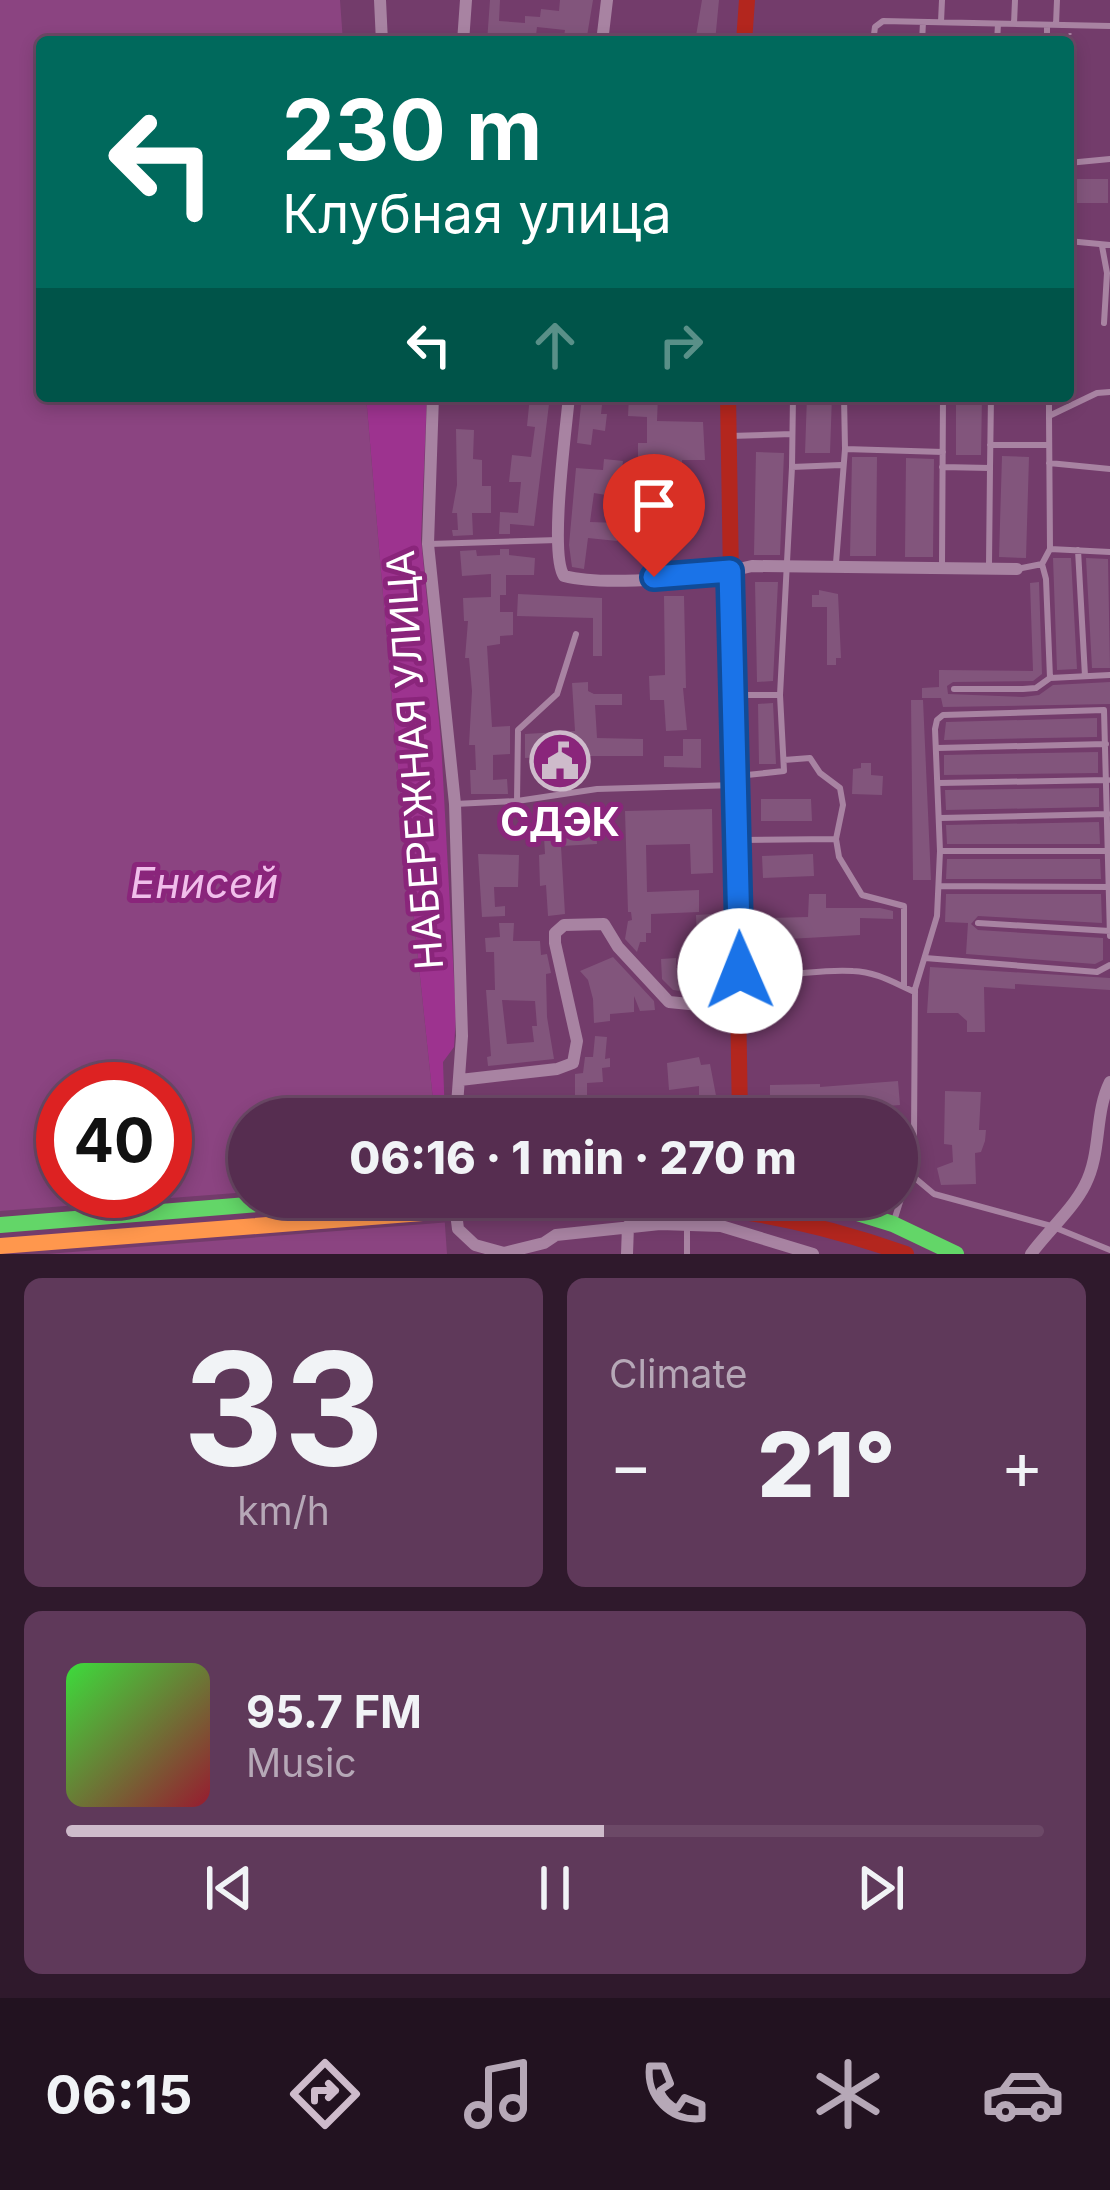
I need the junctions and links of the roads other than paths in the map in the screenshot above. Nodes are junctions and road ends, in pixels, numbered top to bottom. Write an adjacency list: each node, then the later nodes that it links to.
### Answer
1 (380, 0): 14 (street)
2 (466, 0): 15 (street)
3 (607, 0): 16 (street)
4 (746, 0): 17 (main road)
5 (942, 0): 9 (lane)
6 (1016, 0): 11 (lane)
7 (1057, 0): 12 (lane)
8 (923, 22): 9 (lane); 18 (lane); 19 (lane)
9 (941, 22): 10 (lane)
10 (998, 24): 11 (lane); 20 (lane)
11 (1014, 24): 12 (lane)
12 (1052, 25): 13 (lane); 21 (lane)
13 (1110, 26)
14 (382, 36)
15 (463, 36)
16 (603, 36)
17 (744, 36)
18 (874, 36)
19 (922, 36)
20 (998, 36)
21 (1049, 36)
22 (1110, 159): 23 (lane)
23 (1074, 162)
24 (1074, 242): 25 (lane)
25 (1106, 245): 26 (lane)
26 (1109, 275): 27 (lane)
27 (1104, 323)
28 (1110, 392): 37 (lane)
29 (434, 402): 51 (street, НАБЕРЕЖНАЯ УЛИЦА)
30 (569, 402): 50 (street)
31 (728, 402): 39 (main road)
32 (793, 402): 38 (lane)
33 (844, 402): 42 (lane)
34 (943, 402): 43 (lane)
35 (991, 402): 40 (lane)
36 (1049, 402): 37 (lane)
37 (1049, 416): 41 (lane)
38 (792, 434): 39 (lane); 46 (lane)
39 (728, 436): 61 (main road)
40 (990, 445): 41 (lane); 48 (lane)
41 (1049, 445): 44 (lane)
42 (844, 449): 43 (lane); 45 (lane)
43 (943, 452): 47 (lane)
44 (1049, 463): 49 (lane); 52 (lane)
45 (841, 465): 46 (lane); 57 (lane)
46 (792, 467): 56 (lane)
47 (942, 467): 48 (lane); 58 (lane)
48 (990, 468): 59 (lane)
49 (1110, 469)
50 (558, 540): 51 (lane); 61 (street)
51 (428, 544): 76 (street, НАБЕРЕЖНАЯ УЛИЦА)
52 (1049, 549): 53 (lane); 55 (lane)
53 (1078, 550): 54 (lane); 64 (lane)
54 (1110, 553)
55 (1042, 564): 60 (lane); 65 (lane)
56 (790, 566): 57 (street); 61 (street); 67 (lane)
57 (836, 567): 58 (street)
58 (942, 568): 59 (street)
59 (989, 569): 60 (street)
60 (1017, 569)
61 (730, 571): 68 (main road)
62 (576, 634): 75 (lane)
63 (1110, 675): 64 (lane)
64 (1085, 676): 65 (lane)
65 (1050, 677): 66 (lane)
66 (954, 689)
67 (780, 694): 68 (lane); 71 (lane)
68 (734, 695): 74 (main road)
69 (1106, 744): 70 (lane); 70 (lane); 72 (lane)
70 (937, 748): 73 (lane)
71 (784, 760): 74 (lane); 79 (lane)
72 (1108, 780): 73 (lane); 77 (lane)
73 (939, 783): 78 (lane)
74 (736, 785): 75 (lane); 80 (main road)
75 (517, 801): 76 (lane)
76 (455, 804): 93 (street, НАБЕРЕЖНАЯ УЛИЦА)
77 (1108, 814): 78 (lane); 82 (lane)
78 (940, 818): 81 (lane)
79 (836, 839): 80 (lane); 90 (lane)
80 (736, 840): 89 (main road)
81 (940, 851): 82 (lane); 83 (lane)
82 (1109, 851): 84 (lane)
83 (940, 886): 84 (lane); 87 (lane)
84 (1109, 886): 86 (lane)
85 (978, 922): 86 (lane)
86 (1110, 933)
87 (924, 958): 88 (lane); 91 (lane)
88 (1110, 965)
89 (740, 971): 90 (lane); 92 (main road)
90 (904, 987): 91 (lane)
91 (915, 992): 97 (lane)
92 (740, 1009): 93 (street); 96 (main road)
93 (460, 1080): 95 (street, НАБЕРЕЖНАЯ УЛИЦА)
94 (1110, 1082): 109 (street)
95 (458, 1098)
96 (740, 1098)
97 (914, 1098)
98 (918, 1181): 109 (lane)
99 (228, 1206): 106 (main road)
100 (359, 1218): 110 (main road, bridge)
101 (457, 1218): 113 (street)
102 (796, 1218): 117 (main road)
103 (874, 1218): 105 (main road)
104 (895, 1218): 105 (lane)
105 (893, 1224): 118 (main road)
106 (0, 1225)
107 (628, 1226): 108 (street); 111 (street); 114 (street)
108 (687, 1226): 115 (lane); 116 (street)
109 (1051, 1226): 112 (lane); 119 (street)
110 (0, 1246)
111 (544, 1248): 113 (street)
112 (1110, 1250)
113 (503, 1254)
114 (626, 1254)
115 (688, 1254)
116 (814, 1254)
117 (906, 1254)
118 (956, 1254)
119 (1031, 1254)

